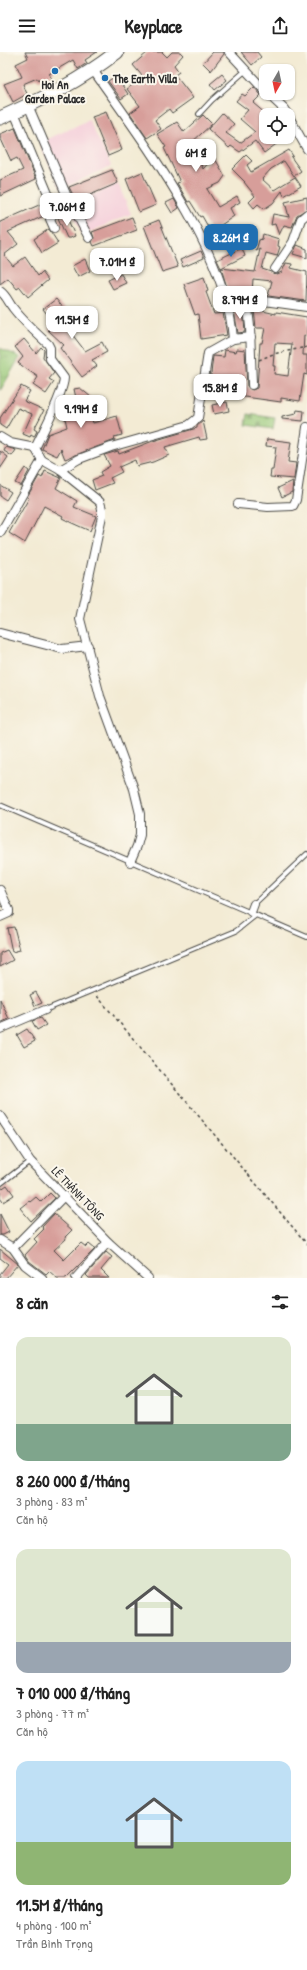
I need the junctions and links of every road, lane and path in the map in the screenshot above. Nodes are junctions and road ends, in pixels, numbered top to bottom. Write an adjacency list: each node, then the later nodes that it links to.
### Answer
1 (117, 52): 3 (main road)
2 (229, 52): 4 (street)
3 (93, 70): 7 (main road); 21 (street)
4 (245, 71): 5 (street); 10 (lane)
5 (259, 86)
6 (274, 100): 8 (street)
7 (28, 105): 9 (main road); 16 (street)
8 (284, 108)
9 (14, 112): 11 (main road); 15 (street)
10 (199, 114)
11 (0, 118)
12 (295, 128): 13 (street)
13 (307, 149)
14 (307, 214): 17 (street)
15 (54, 228)
16 (89, 238)
17 (274, 269)
18 (0, 291): 27 (street)
19 (307, 307): 20 (street)
20 (251, 337): 21 (street); 23 (street)
21 (233, 339): 29 (street)
22 (307, 347): 23 (path)
23 (251, 364): 24 (street)
24 (252, 385)
25 (307, 427): 30 (street)
26 (1, 439): 27 (street)
27 (35, 448): 28 (street)
28 (42, 460): 29 (street); 31 (street)
29 (60, 470): 33 (street)
30 (238, 504)
31 (1, 532)
32 (0, 633): 33 (street)
33 (88, 646): 36 (street)
34 (0, 805): 36 (lane)
35 (307, 854): 38 (lane)
36 (130, 862): 39 (lane)
37 (0, 890): 40 (street)
38 (254, 904): 39 (street)
39 (253, 914): 41 (lane); 42 (lane)
40 (0, 917)
41 (307, 937)
42 (93, 991): 43 (lane); 51 (path)
43 (44, 1010): 44 (street)
44 (0, 1029)
45 (0, 1116): 46 (street, LÊ THÁNH TÔNG)
46 (30, 1161): 47 (lane); 48 (street, LÊ THÁNH TÔNG)
47 (0, 1184)
48 (64, 1196): 50 (street, LÊ THÁNH TÔNG); 52 (street)
49 (0, 1240): 52 (street)
50 (108, 1242): 54 (street); 55 (street, LÊ THÁNH TÔNG)
51 (307, 1244)
52 (13, 1248): 53 (street)
53 (42, 1278)
54 (76, 1278)
55 (148, 1278)

